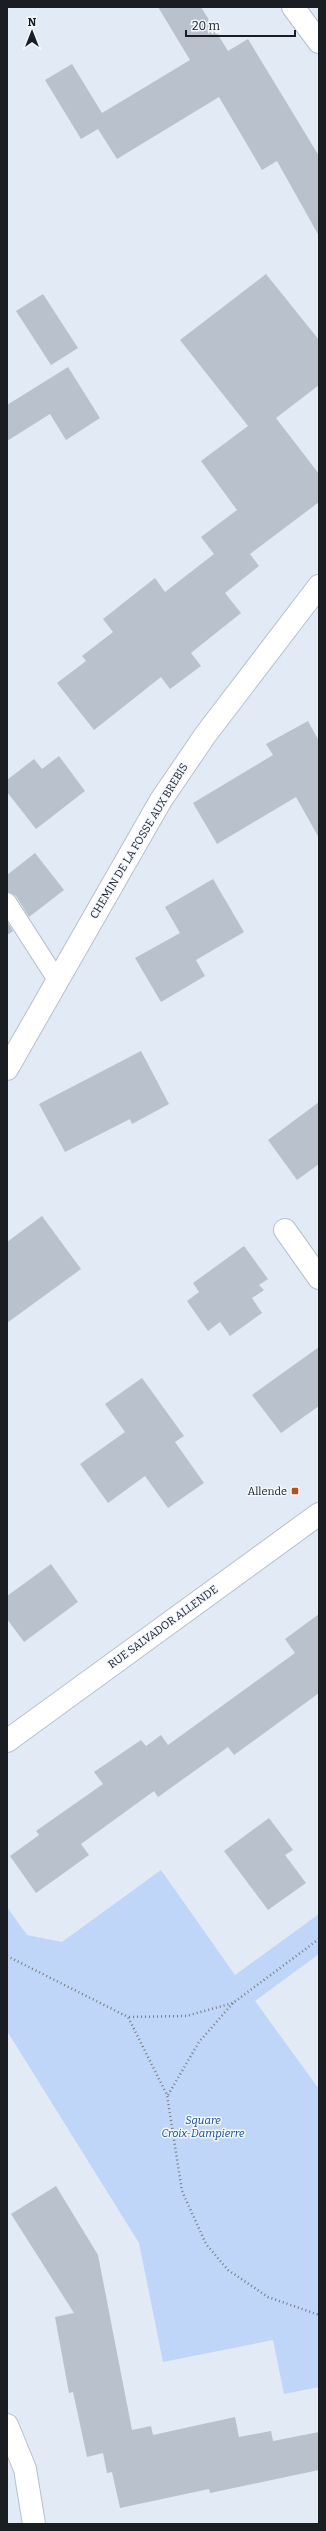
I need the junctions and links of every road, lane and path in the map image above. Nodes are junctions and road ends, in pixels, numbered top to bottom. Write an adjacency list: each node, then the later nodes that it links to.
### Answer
1 (293, 7): 2 (street)
2 (319, 42)
3 (319, 586): 5 (street, CHEMIN DE LA FOSSE AUX BREBIS)
4 (7, 902): 5 (lane)
5 (57, 980): 6 (street, CHEMIN DE LA FOSSE AUX BREBIS)
6 (7, 1069)
7 (285, 1230): 8 (street)
8 (319, 1278)
9 (319, 1514): 10 (street, RUE SALVADOR ALLENDE)
10 (7, 1741)
11 (319, 1938): 13 (path)
12 (7, 1956): 14 (path)
13 (233, 2002): 14 (path); 15 (path)
14 (128, 2017): 15 (path)
15 (167, 2095): 16 (path)
16 (319, 2315)
17 (7, 2426): 18 (street)
18 (34, 2524)

